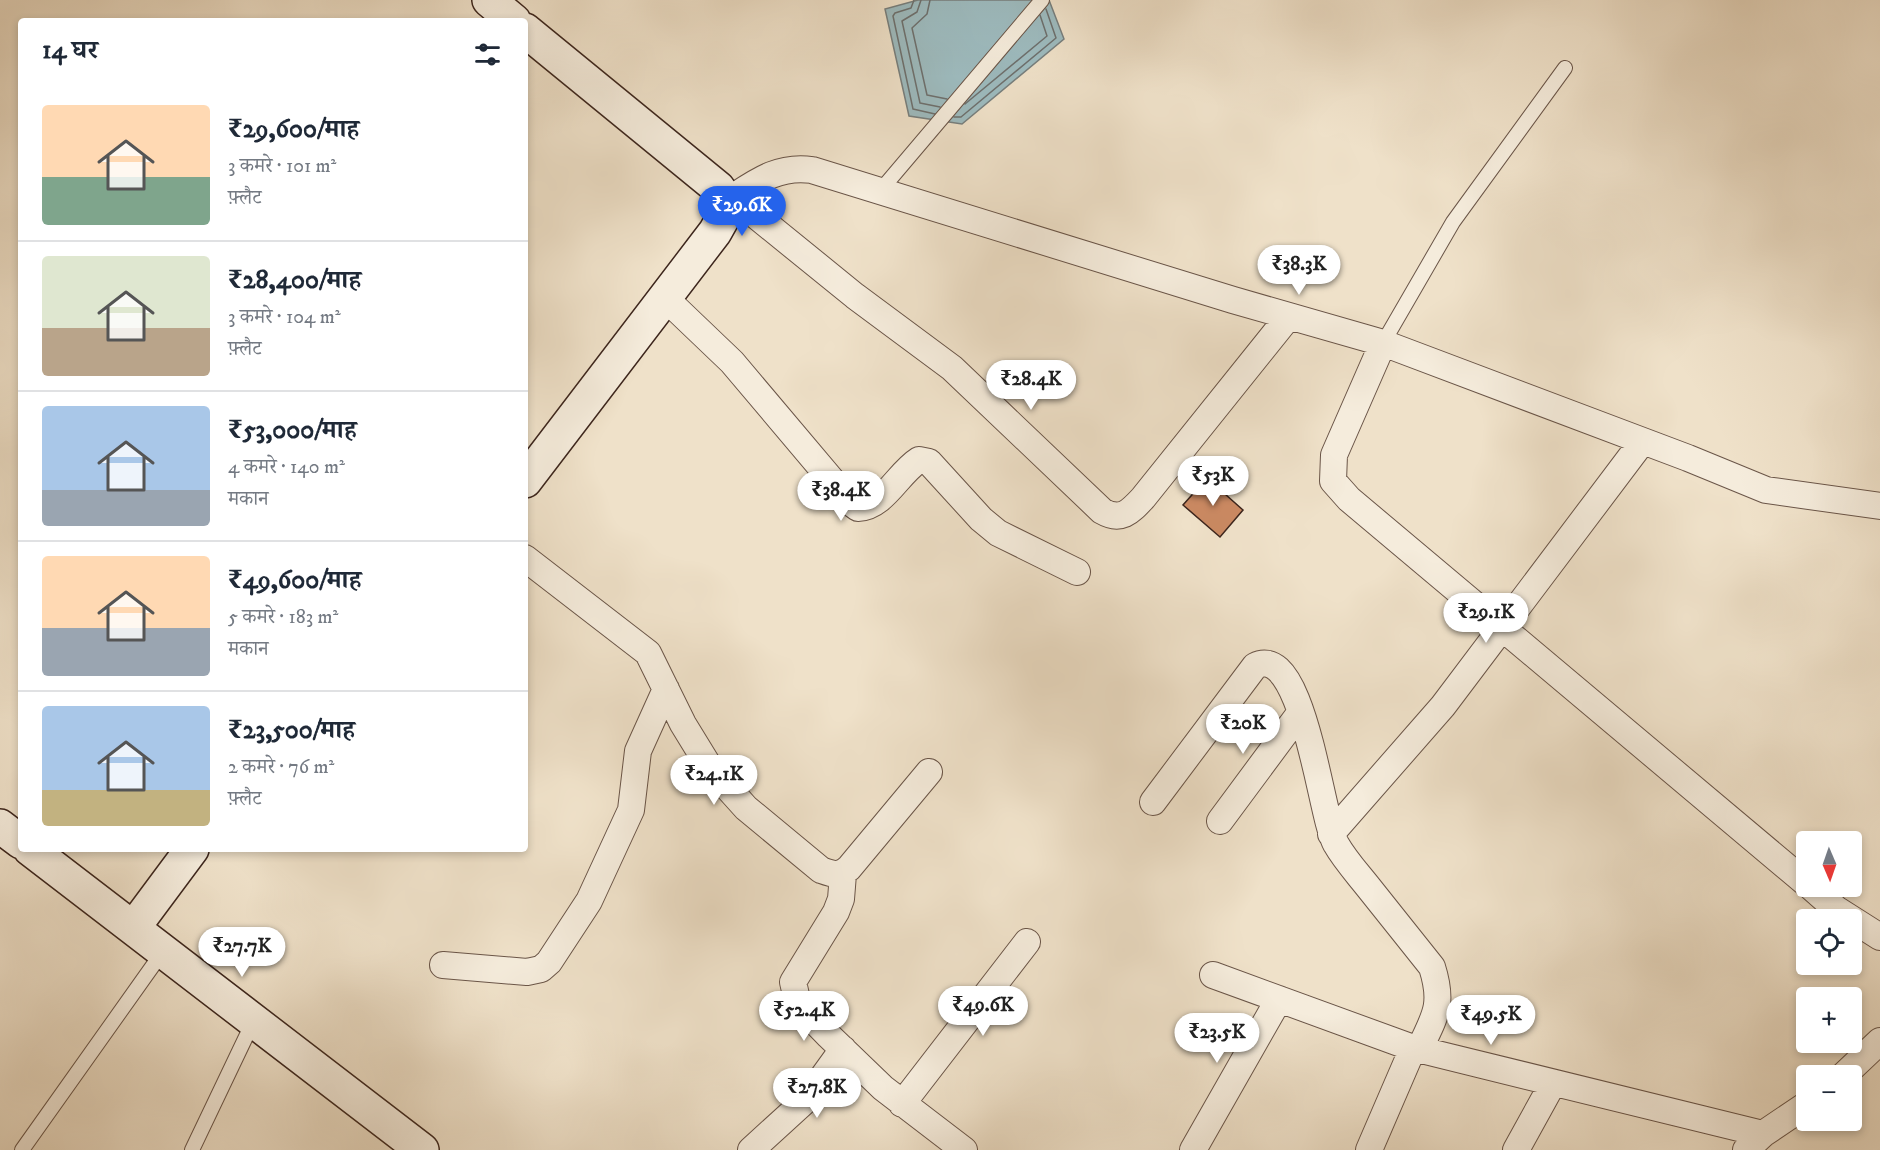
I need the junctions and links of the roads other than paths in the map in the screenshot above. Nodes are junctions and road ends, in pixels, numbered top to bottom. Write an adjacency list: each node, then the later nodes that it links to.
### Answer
1 (489, 0): 3 (street)
2 (1042, 0): 6 (lane)
3 (510, 18)
4 (528, 32): 7 (street)
5 (1565, 68): 10 (lane)
6 (880, 191): 7 (street); 9 (street)
7 (730, 199): 8 (street); 9 (street)
8 (664, 297): 12 (street); 15 (street)
9 (1289, 316): 10 (street)
10 (1383, 343): 11 (street); 16 (street)
11 (1642, 442): 13 (street); 16 (street)
12 (528, 477)
13 (1880, 506)
14 (528, 560): 17 (street)
15 (1077, 573)
16 (1502, 630): 22 (street); 26 (street)
17 (666, 689): 25 (street); 32 (street)
18 (1300, 713): 20 (street); 21 (street); 22 (street)
19 (929, 772): 25 (street)
20 (1153, 802)
21 (1220, 821)
22 (1331, 834): 38 (street)
23 (32, 852): 28 (street)
24 (190, 852): 28 (street)
25 (843, 874): 37 (street)
26 (1796, 875)
27 (1822, 897): 29 (street)
28 (134, 927): 31 (street)
29 (1880, 937)
30 (1027, 942): 41 (street)
31 (164, 950): 35 (street); 44 (lane)
32 (443, 964)
33 (1213, 975): 34 (street)
34 (1279, 999): 38 (street); 49 (street)
35 (254, 1020): 45 (lane); 46 (street)
36 (1880, 1041): 39 (street)
37 (843, 1049): 41 (street); 47 (street)
38 (1416, 1049): 40 (street); 50 (street)
39 (1855, 1065)
40 (1553, 1083): 43 (street); 51 (street)
41 (902, 1104): 48 (street)
42 (1796, 1112): 43 (street)
43 (1755, 1142)
44 (22, 1150)
45 (192, 1150)
46 (422, 1150)
47 (751, 1150)
48 (964, 1150)
49 (1193, 1150)
50 (1369, 1150)
51 (1516, 1150)

